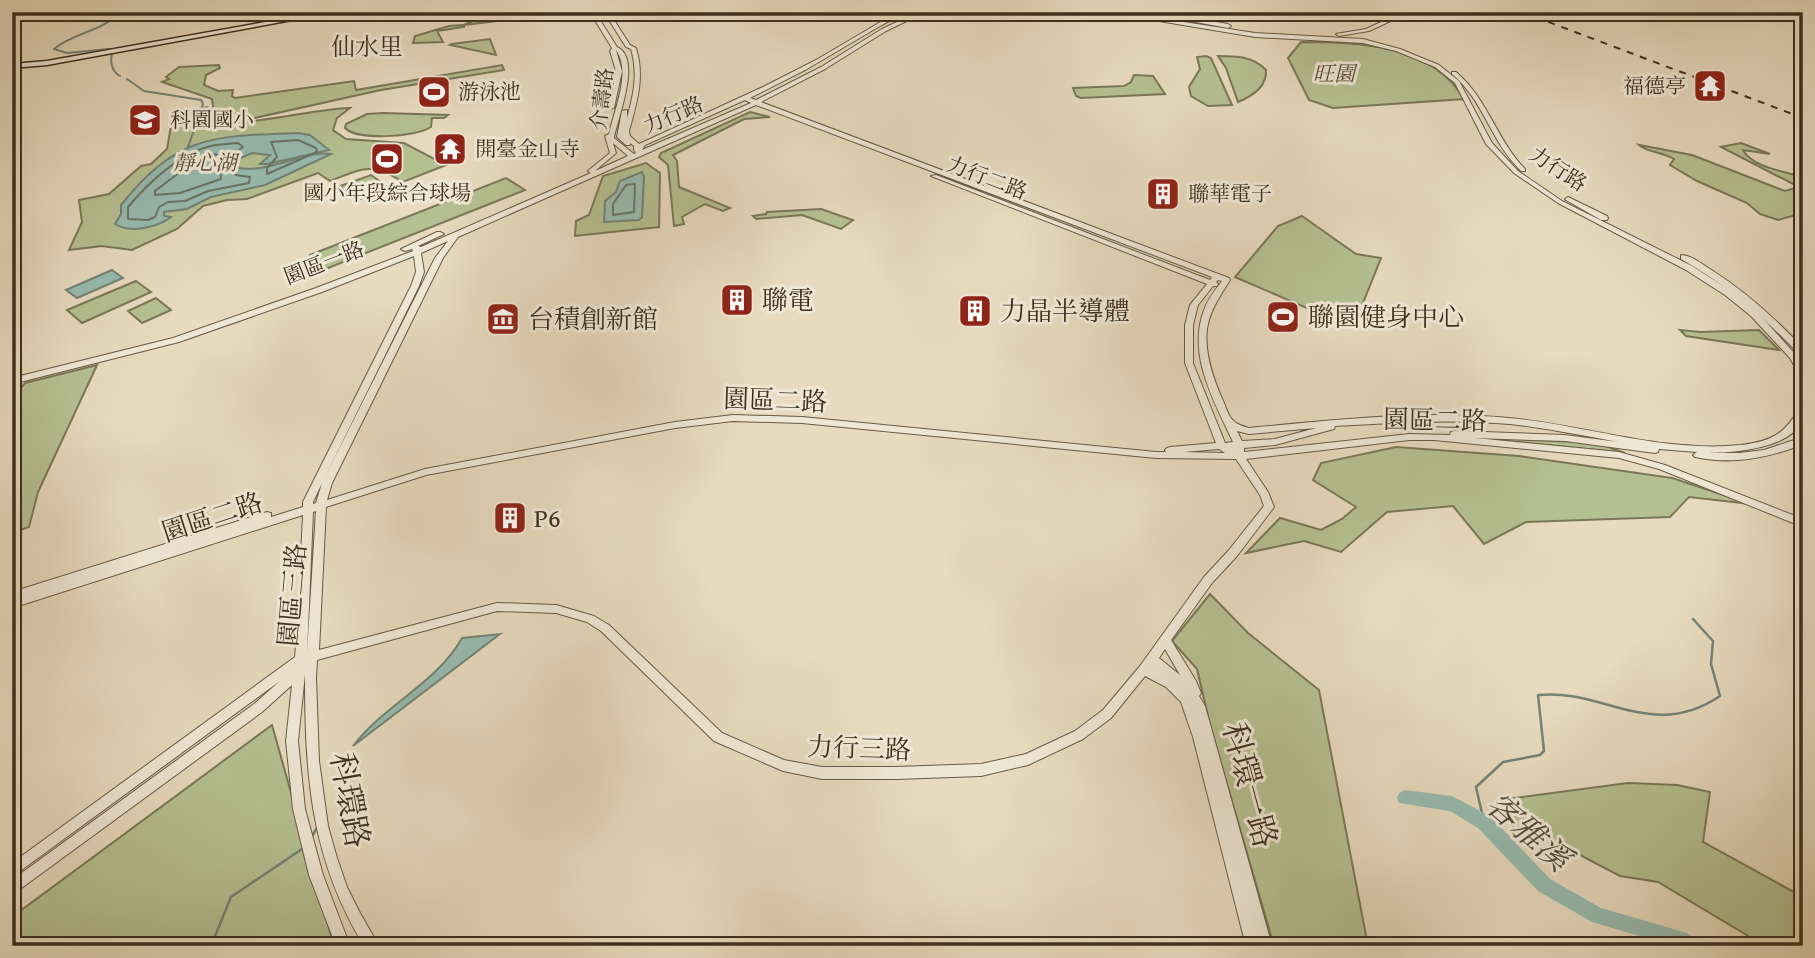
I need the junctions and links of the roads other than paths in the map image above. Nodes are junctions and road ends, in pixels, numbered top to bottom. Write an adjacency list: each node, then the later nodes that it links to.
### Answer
1 (333, 12): 20 (main road)
2 (592, 12): 19 (street, 介壽路)
3 (606, 12): 18 (street, 介壽路)
4 (904, 12): 21 (street, 力行路)
5 (915, 12): 21 (street, 力行路)
6 (923, 12): 21 (street, 力行路)
7 (930, 12): 21 (street, 力行路)
8 (1097, 12): 16 (street, 力行路)
9 (1107, 12): 16 (street, 力行路)
10 (1131, 12): 14 (street, 力行路)
11 (1144, 12): 14 (street, 力行路)
12 (1408, 12): 16 (street)
13 (1415, 12): 15 (street)
14 (1263, 32): 16 (street, 力行路)
15 (1377, 34): 16 (street); 17 (street)
16 (1361, 37): 17 (street, 力行路); 34 (street, 力行路)
17 (1394, 45): 32 (street, 力行路)
18 (628, 46): 23 (street, 介壽路); 23 (street, 介壽路)
19 (615, 48): 22 (street, 介壽路); 23 (street, 介壽路)
20 (12, 66)
21 (751, 103): 23 (street, 力行路); 23 (street, 力行路); 30 (street, 力行二路)
22 (608, 140): 23 (street, 介壽路); 24 (street, 介壽路)
23 (636, 151): 24 (street, 園區一路); 25 (street, 園區一路)
24 (591, 171): 26 (street, 園區一路)
25 (457, 234): 26 (street, 園區一路); 28 (street, 園區三路)
26 (415, 247): 27 (street, 園區一路); 28 (street); 29 (street); 33 (street, 園區一路)
27 (372, 269): 29 (street); 35 (street, 園區一路)
28 (434, 269): 50 (street, 園區三路)
29 (420, 272): 51 (street, 園區三路)
30 (1213, 280): 31 (street, 力行二路); 44 (street)
31 (1224, 283): 37 (street, 力行三路)
32 (1803, 353)
33 (12, 374)
34 (1803, 374)
35 (12, 381)
36 (1803, 409): 40 (street)
37 (1225, 415): 39 (street); 45 (street, 力行三路)
38 (1401, 418): 39 (street); 40 (street); 41 (street)
39 (1345, 422): 45 (street, 園區二路)
40 (1578, 430): 43 (street, 園區二路)
41 (1409, 437): 43 (street); 45 (street, 園區二路); 49 (street, 園區二路)
42 (1803, 440): 46 (street)
43 (1598, 441): 46 (street); 48 (street, 園區二路)
44 (1222, 447): 45 (street, 園區二路); 47 (street, 園區二路)
45 (1239, 451): 47 (street, 園區二路); 55 (street, 力行三路)
46 (1663, 451): 48 (street)
47 (1128, 452): 50 (street, 園區二路)
48 (1657, 464): 49 (street, 園區二路)
49 (1735, 496): 52 (street, 園區二路)
50 (322, 501): 51 (street, 園區二路); 57 (street, 園區三路)
51 (308, 505): 53 (street, 園區二路); 54 (street, 園區二路); 57 (street, 園區三路)
52 (1803, 523)
53 (12, 596)
54 (12, 604)
55 (1165, 640): 56 (street, 力行三路); 60 (street)
56 (1148, 663): 57 (street, 力行三路); 60 (street, 科環一路); 65 (street, 科環一路)
57 (304, 666): 58 (street, 園區三路); 59 (street, 科環路); 61 (street, 園區三路); 64 (street, 科環路)
58 (279, 691): 59 (street); 62 (street, 園區三路)
59 (297, 695): 63 (street, 科環路)
60 (1197, 700): 66 (street, 科環一路)
61 (12, 871)
62 (12, 888)
63 (342, 943)
64 (372, 946)
65 (1253, 946)
66 (1265, 946)

